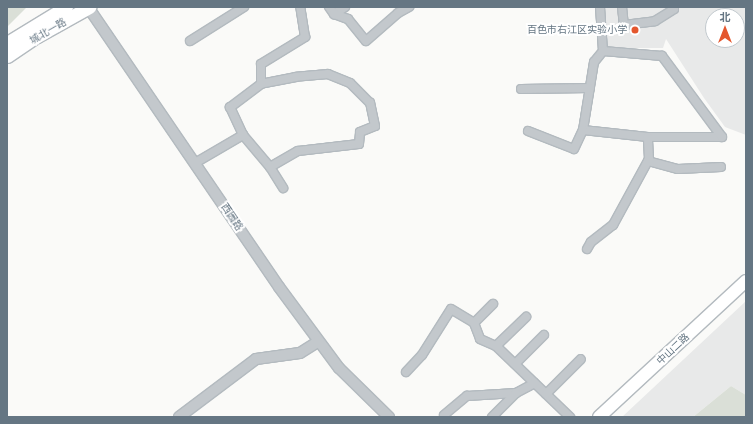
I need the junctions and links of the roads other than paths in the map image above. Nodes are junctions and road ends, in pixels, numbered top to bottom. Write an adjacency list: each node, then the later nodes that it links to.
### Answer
1 (66, 7): 12 (main road, 城北一路)
2 (89, 7): 14 (main road, 城北一路); 23 (street, 西园路)
3 (244, 7): 11 (street)
4 (300, 7): 15 (street)
5 (345, 7): 10 (street)
6 (409, 7): 10 (street)
7 (600, 7): 13 (street)
8 (622, 7): 9 (street)
9 (674, 7)
10 (332, 10)
11 (190, 41)
12 (7, 43)
13 (603, 51): 16 (street); 21 (street)
14 (7, 56)
15 (261, 84): 20 (street); 24 (street)
16 (590, 88): 17 (street); 18 (street)
17 (521, 89)
18 (583, 130): 19 (street); 21 (street)
19 (528, 131)
20 (243, 135): 23 (street); 24 (street)
21 (648, 137): 22 (street)
22 (648, 161): 25 (street); 27 (street)
23 (195, 163): 33 (street, 西园路)
24 (270, 167): 26 (street)
25 (721, 167)
26 (282, 188)
27 (587, 249)
28 (746, 281): 46 (main road, 中山二路)
29 (493, 304): 31 (street)
30 (526, 318): 34 (street)
31 (474, 324): 34 (street); 37 (street)
32 (544, 335): 36 (street)
33 (319, 341): 42 (street); 43 (street, 西园路)
34 (496, 346): 36 (street)
35 (581, 359): 40 (street)
36 (515, 364): 38 (street)
37 (406, 372)
38 (535, 384): 39 (street); 40 (street)
39 (516, 393): 41 (street); 44 (street)
40 (546, 394): 45 (street)
41 (444, 415)
42 (179, 417)
43 (389, 417)
44 (492, 417)
45 (570, 417)
46 (600, 417)

